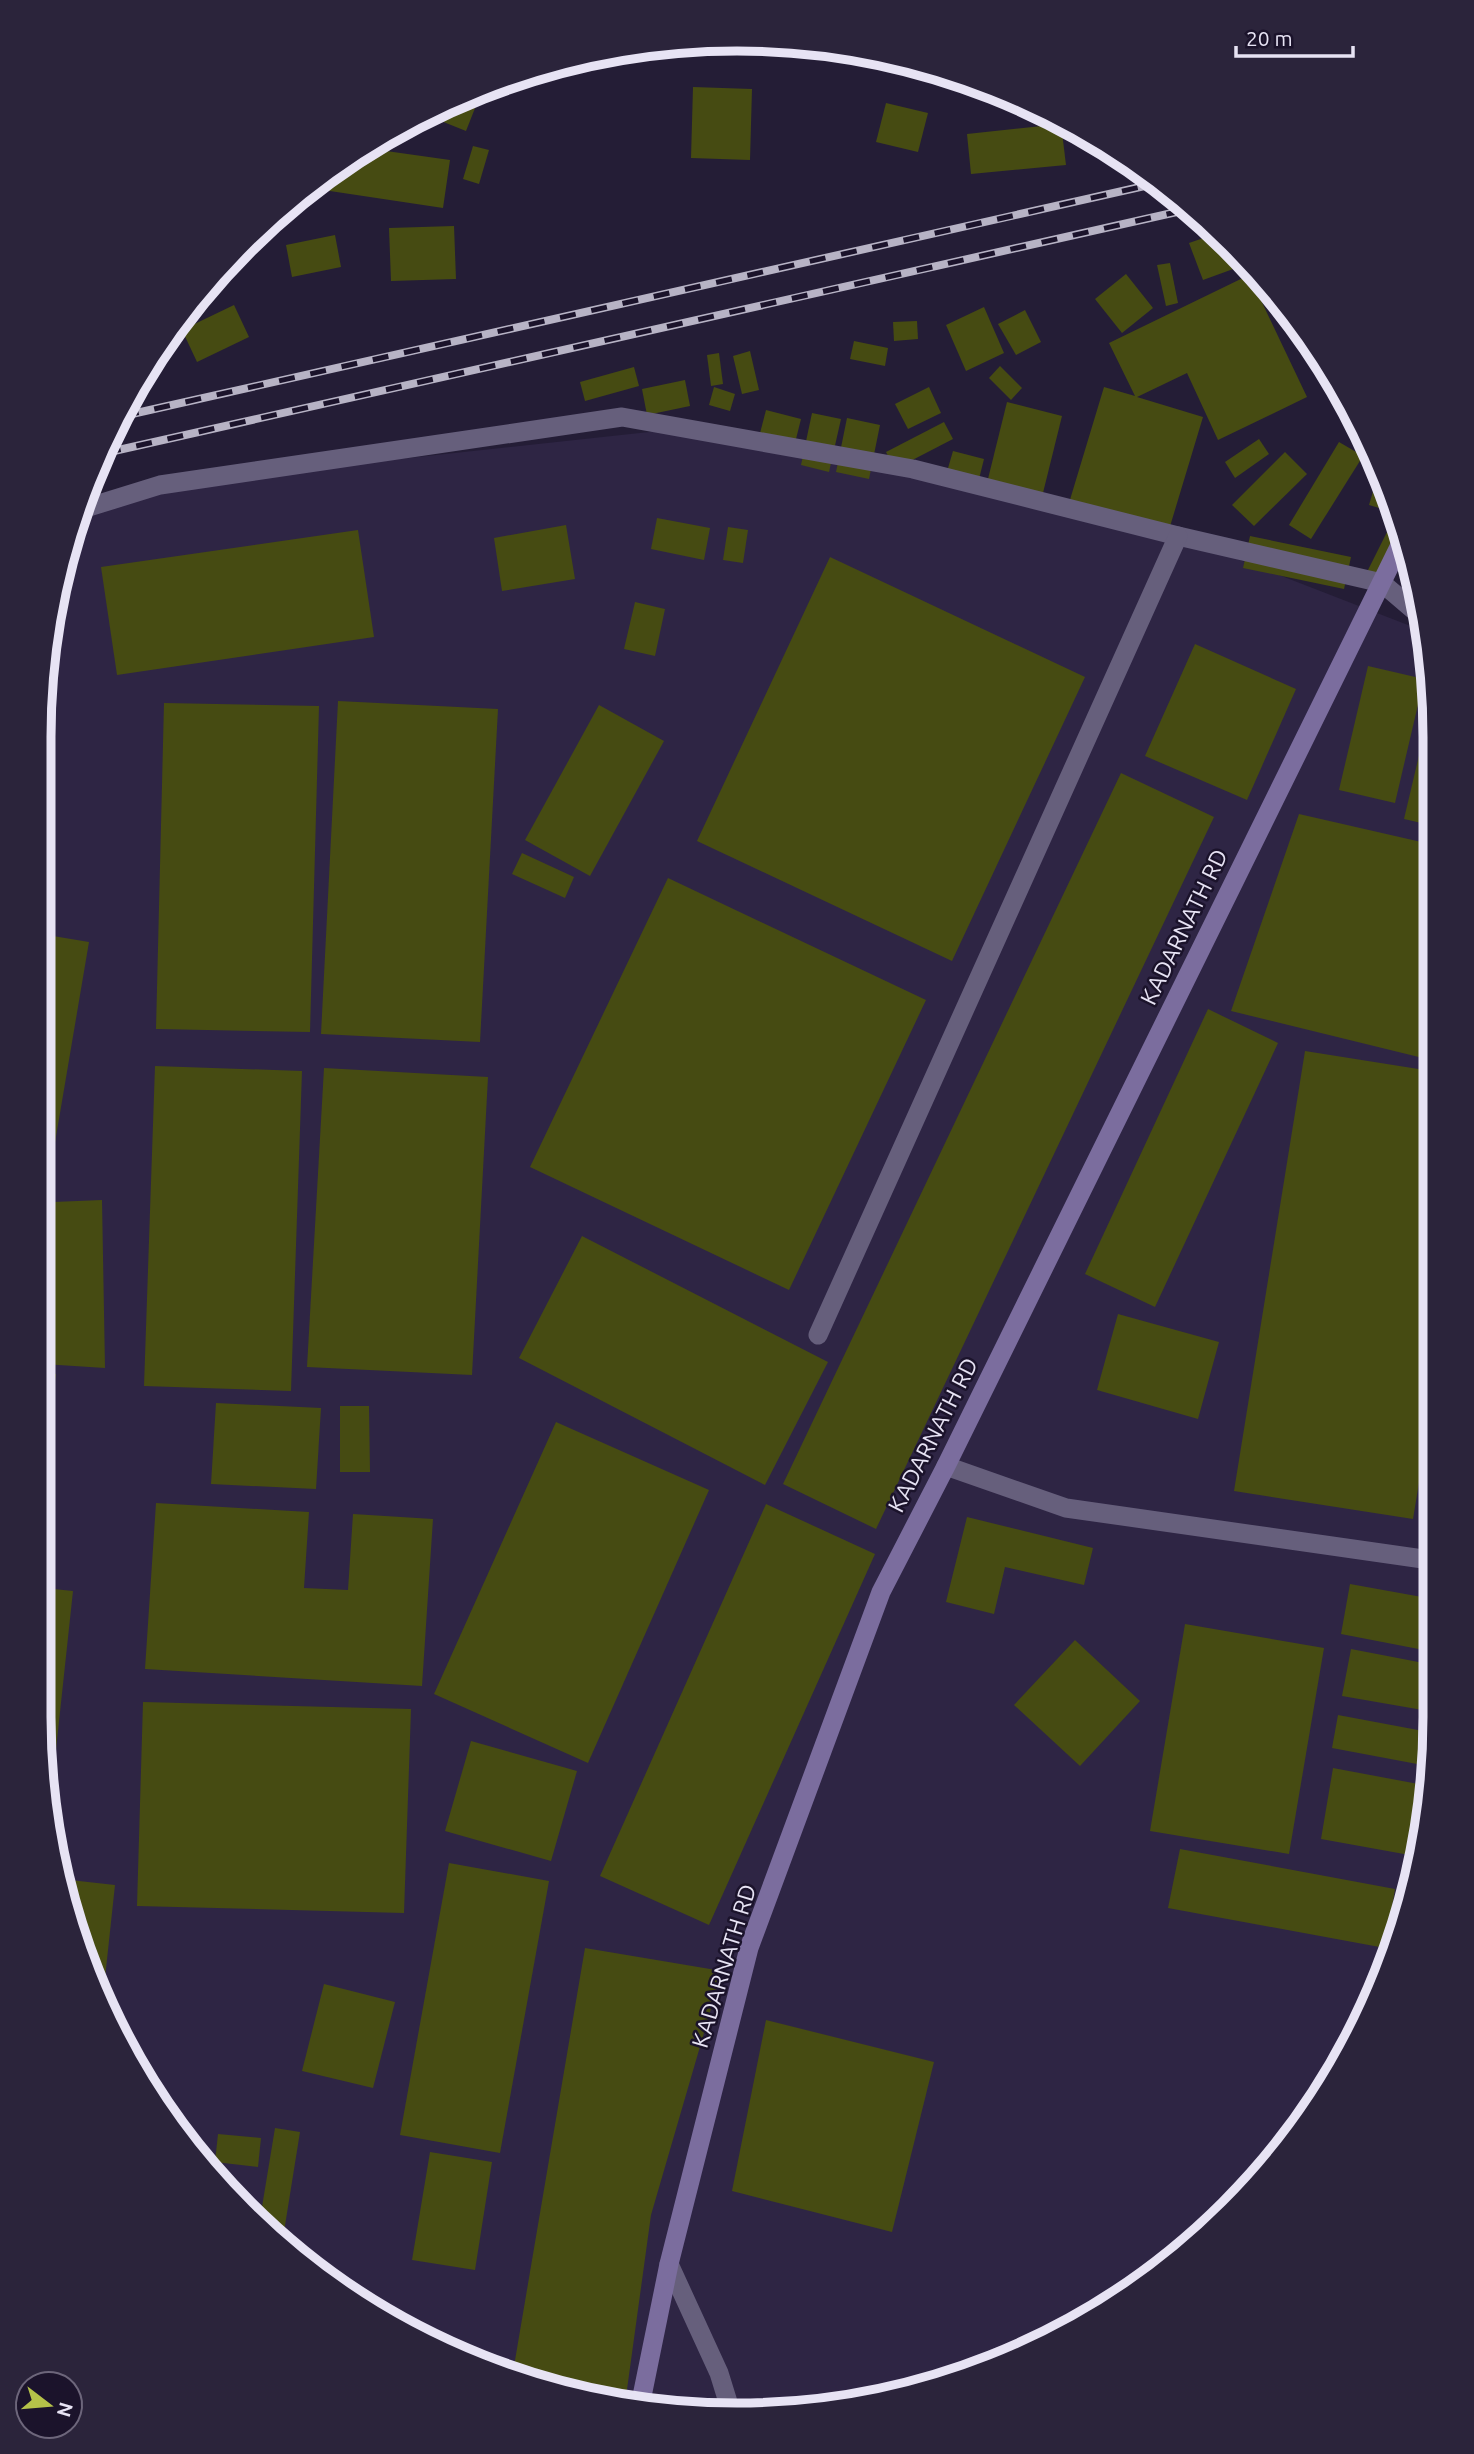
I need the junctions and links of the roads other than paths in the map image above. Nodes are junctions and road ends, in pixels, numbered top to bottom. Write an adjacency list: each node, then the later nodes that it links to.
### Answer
1 (90, 507): 2 (street)
2 (1178, 536): 4 (street); 6 (street)
3 (1397, 551): 4 (main road, KADARNATH RD)
4 (1382, 583): 5 (street); 7 (main road, KADARNATH RD)
5 (1411, 608)
6 (818, 1335)
7 (946, 1466): 8 (street); 9 (main road, KADARNATH RD)
8 (1423, 1558)
9 (669, 2264): 10 (main road, KADARNATH RD); 11 (street)
10 (642, 2396)
11 (728, 2403)

